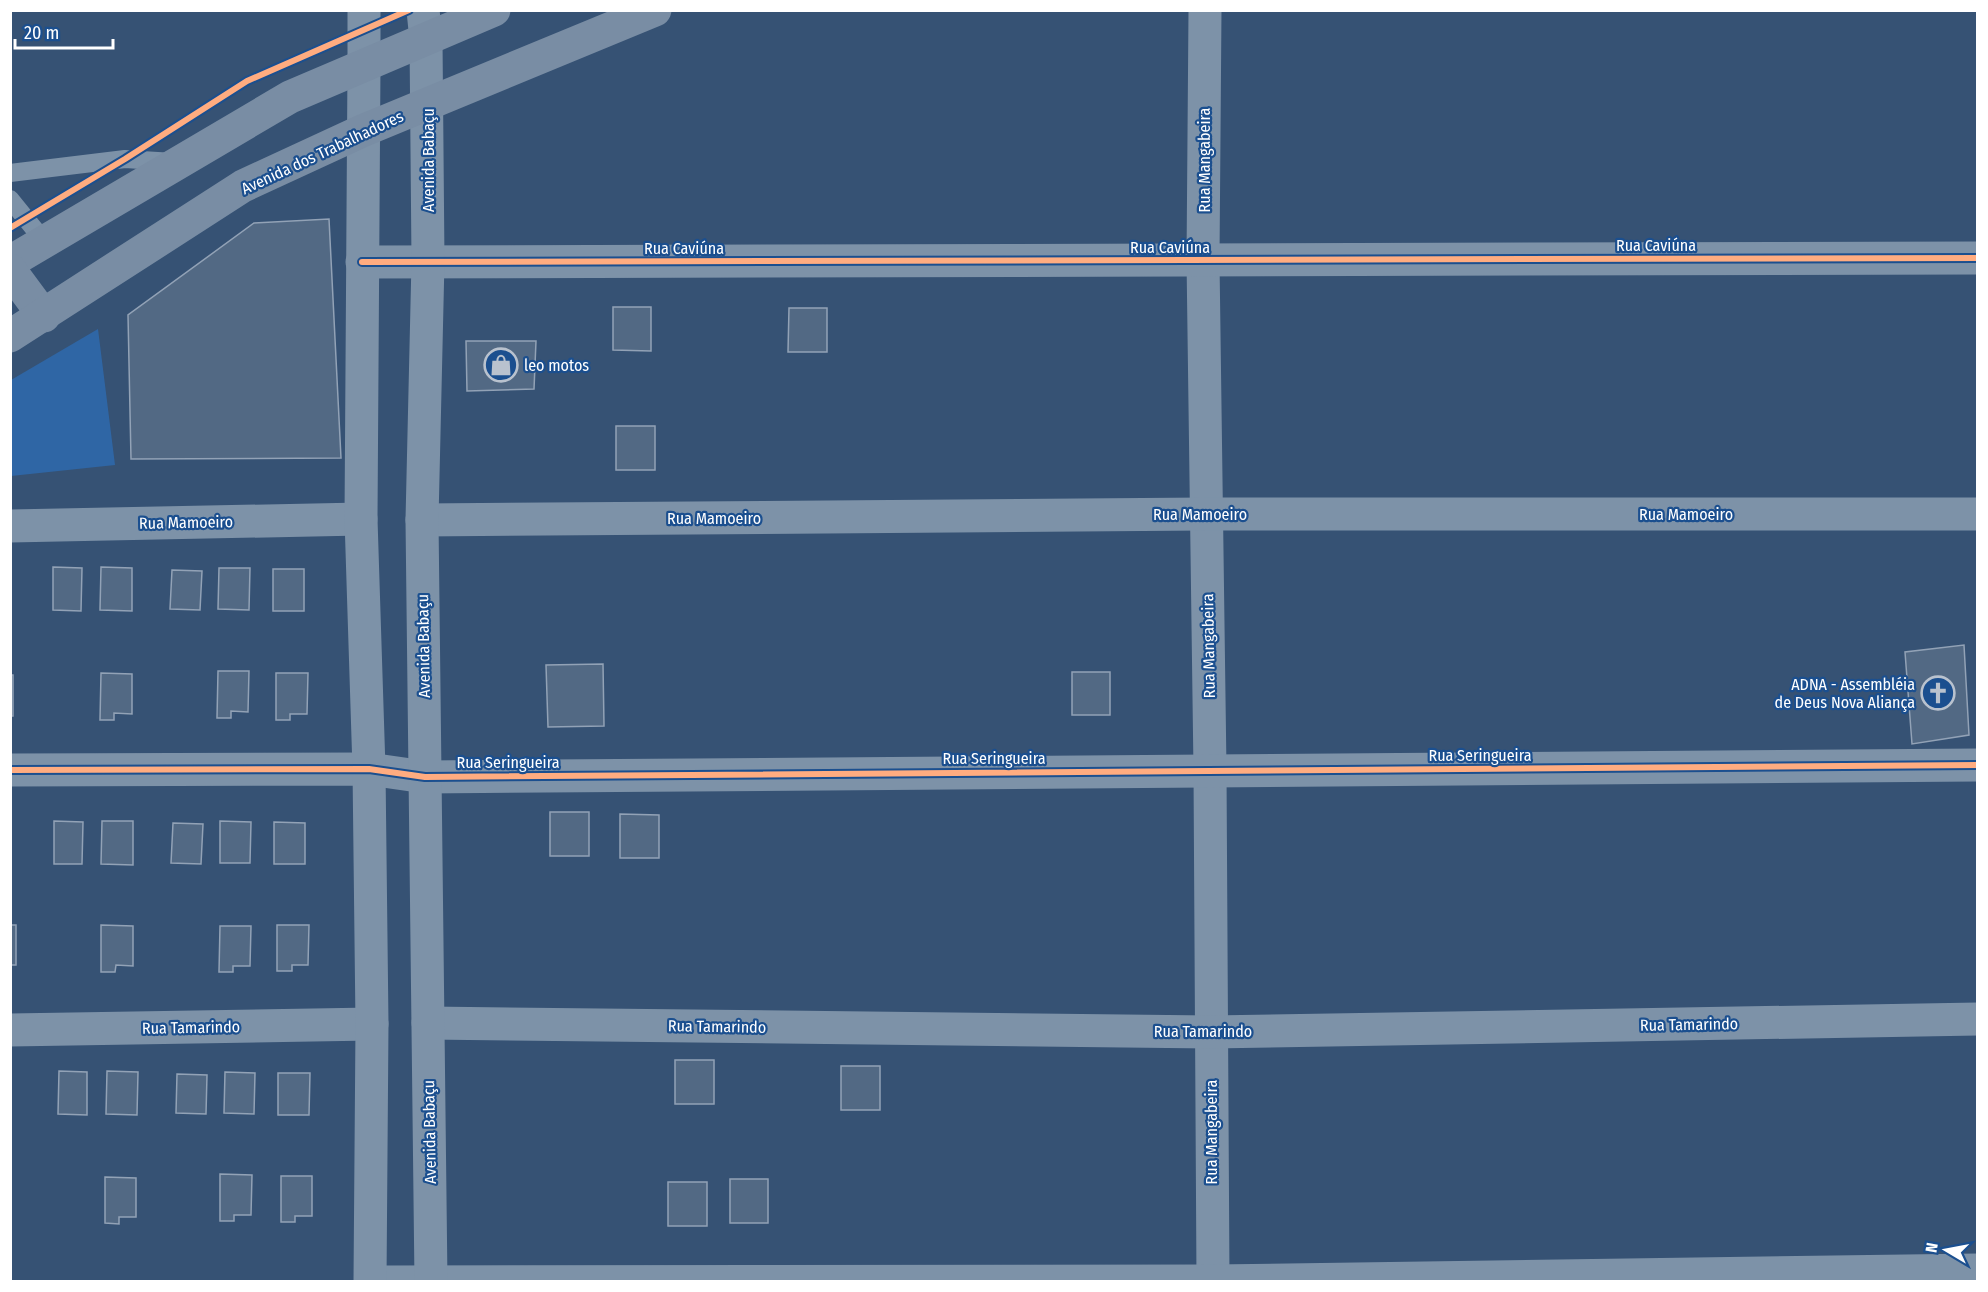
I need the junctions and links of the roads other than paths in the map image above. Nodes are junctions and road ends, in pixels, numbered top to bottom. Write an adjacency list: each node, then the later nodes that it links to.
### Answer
1 (364, 10): 6 (street)
2 (494, 10): 5 (main road)
3 (655, 10): 7 (main road, Avenida dos Trabalhadores)
4 (1205, 10): 14 (street, Rua Mangabeira)
5 (424, 25): 6 (main road); 7 (street, Avenida Babaçu)
6 (364, 64): 8 (street); 9 (main road)
7 (428, 105): 8 (main road, Avenida dos Trabalhadores); 15 (street, Avenida Babaçu)
8 (362, 131): 17 (street); 19 (main road, Avenida dos Trabalhadores)
9 (179, 162): 10 (lane); 12 (main road)
10 (10, 173)
11 (10, 199): 12 (lane)
12 (44, 241): 16 (main road)
13 (1977, 258): 14 (street, Rua Caviúna)
14 (1203, 260): 15 (street, Rua Caviúna); 21 (street, Rua Mangabeira)
15 (428, 261): 17 (street, Rua Caviúna); 24 (street, Avenida Babaçu)
16 (10, 262)
17 (362, 262): 23 (street)
18 (10, 270): 19 (main road)
19 (44, 316): 20 (main road, Avenida dos Trabalhadores)
20 (10, 336)
21 (1205, 514): 22 (street, Rua Mamoeiro); 24 (street, Rua Mamoeiro); 29 (street, Rua Mangabeira)
22 (1977, 514)
23 (362, 519): 25 (street, Rua Mamoeiro); 27 (street)
24 (422, 520): 30 (street, Avenida Babaçu)
25 (10, 525)
26 (1977, 765): 29 (street, Rua Seringueira)
27 (369, 769): 28 (street, Rua Seringueira); 30 (street, Rua Seringueira); 33 (street)
28 (10, 770)
29 (1210, 770): 30 (street, Rua Seringueira); 35 (street, Rua Mangabeira)
30 (425, 777): 32 (street, Avenida Babaçu)
31 (1977, 1019): 35 (street, Rua Tamarindo)
32 (428, 1023): 35 (street, Rua Tamarindo); 39 (street, Avenida Babaçu)
33 (372, 1024): 34 (street, Rua Tamarindo); 37 (street)
34 (10, 1029)
35 (1211, 1032): 40 (street, Rua Mangabeira)
36 (1977, 1270): 40 (street)
37 (370, 1281)
38 (382, 1281): 39 (street)
39 (431, 1281): 40 (street)
40 (1213, 1281)

